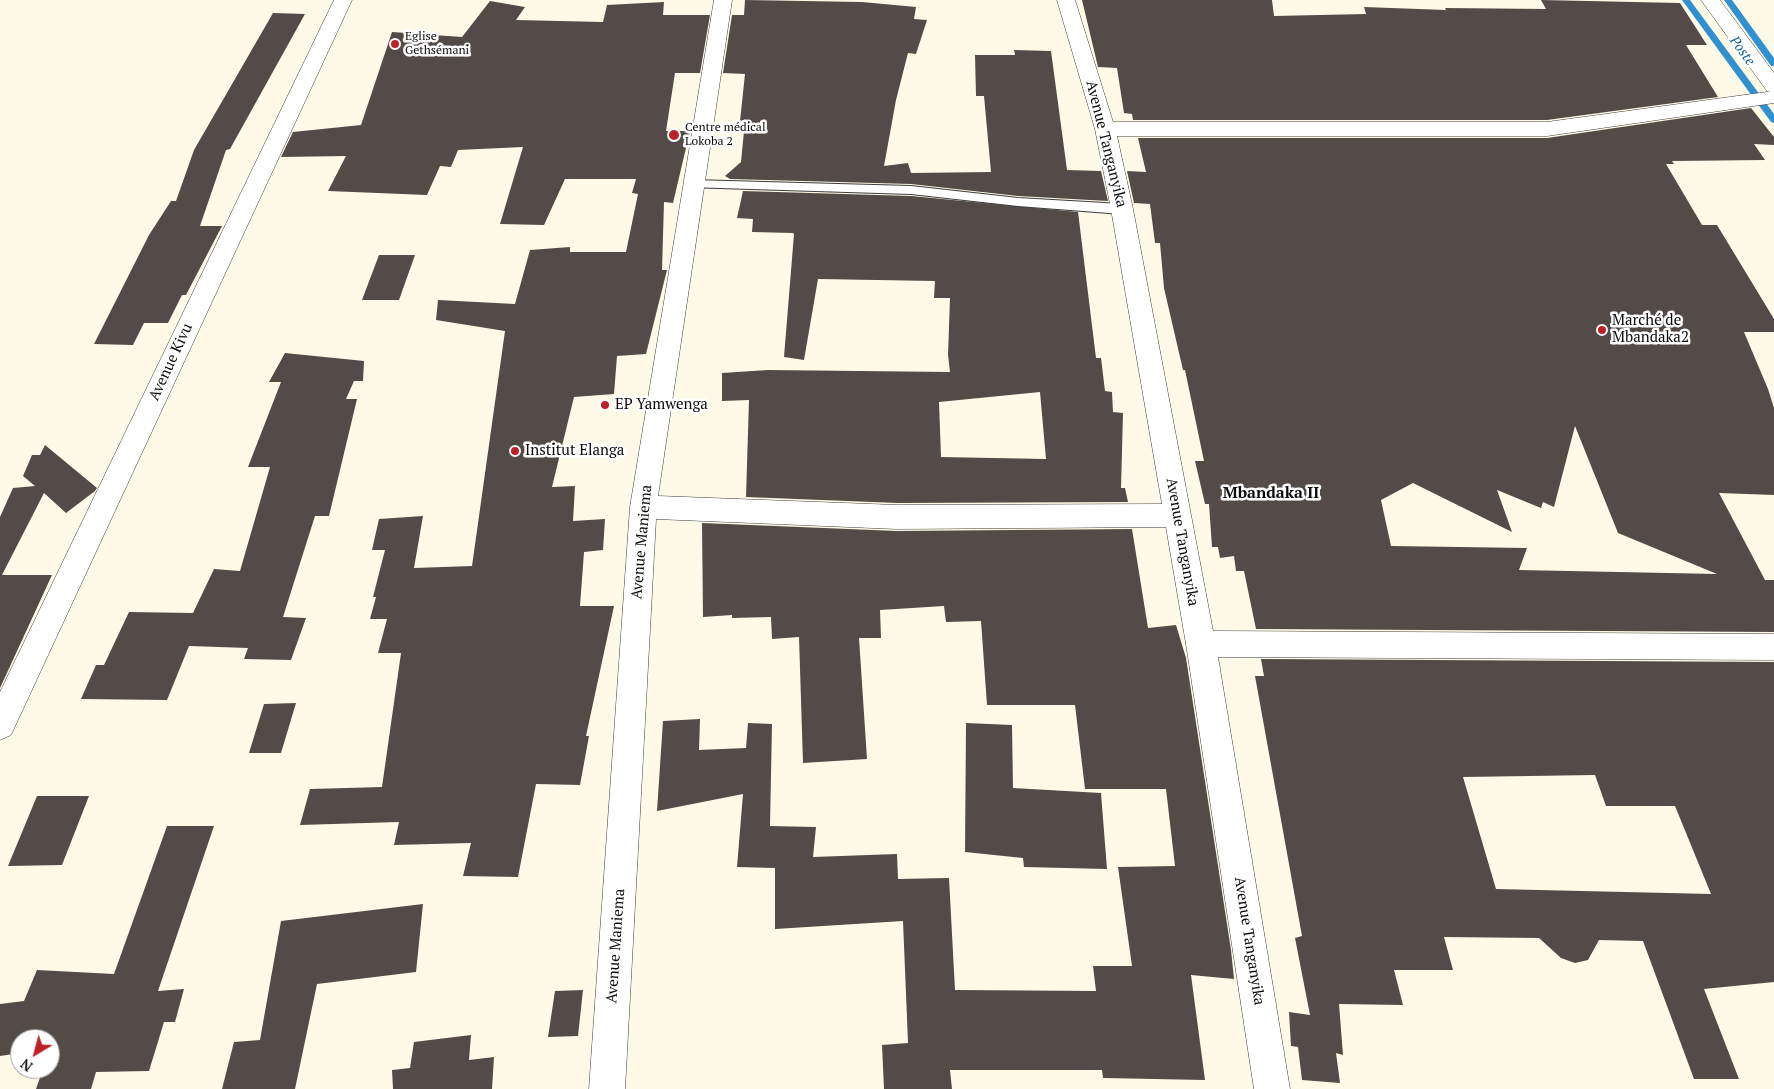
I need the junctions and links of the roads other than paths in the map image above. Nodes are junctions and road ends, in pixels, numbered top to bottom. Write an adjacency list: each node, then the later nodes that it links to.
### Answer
1 (343, 0): 14 (street, Avenue Kivu)
2 (722, 0): 8 (street, Avenue Maniema)
3 (1066, 0): 7 (street, Avenue Tanganyika)
4 (1710, 0): 5 (street)
5 (1774, 87)
6 (1774, 97): 7 (street)
7 (1105, 129): 9 (street, Avenue Tanganyika)
8 (692, 184): 9 (lane); 10 (street, Avenue Maniema)
9 (1122, 209): 11 (street, Avenue Tanganyika)
10 (643, 507): 11 (street); 15 (street, Avenue Maniema)
11 (1178, 515): 12 (street, Avenue Tanganyika)
12 (1201, 644): 13 (street); 16 (street, Avenue Tanganyika)
13 (1774, 647)
14 (0, 725)
15 (607, 1089)
16 (1272, 1089)

